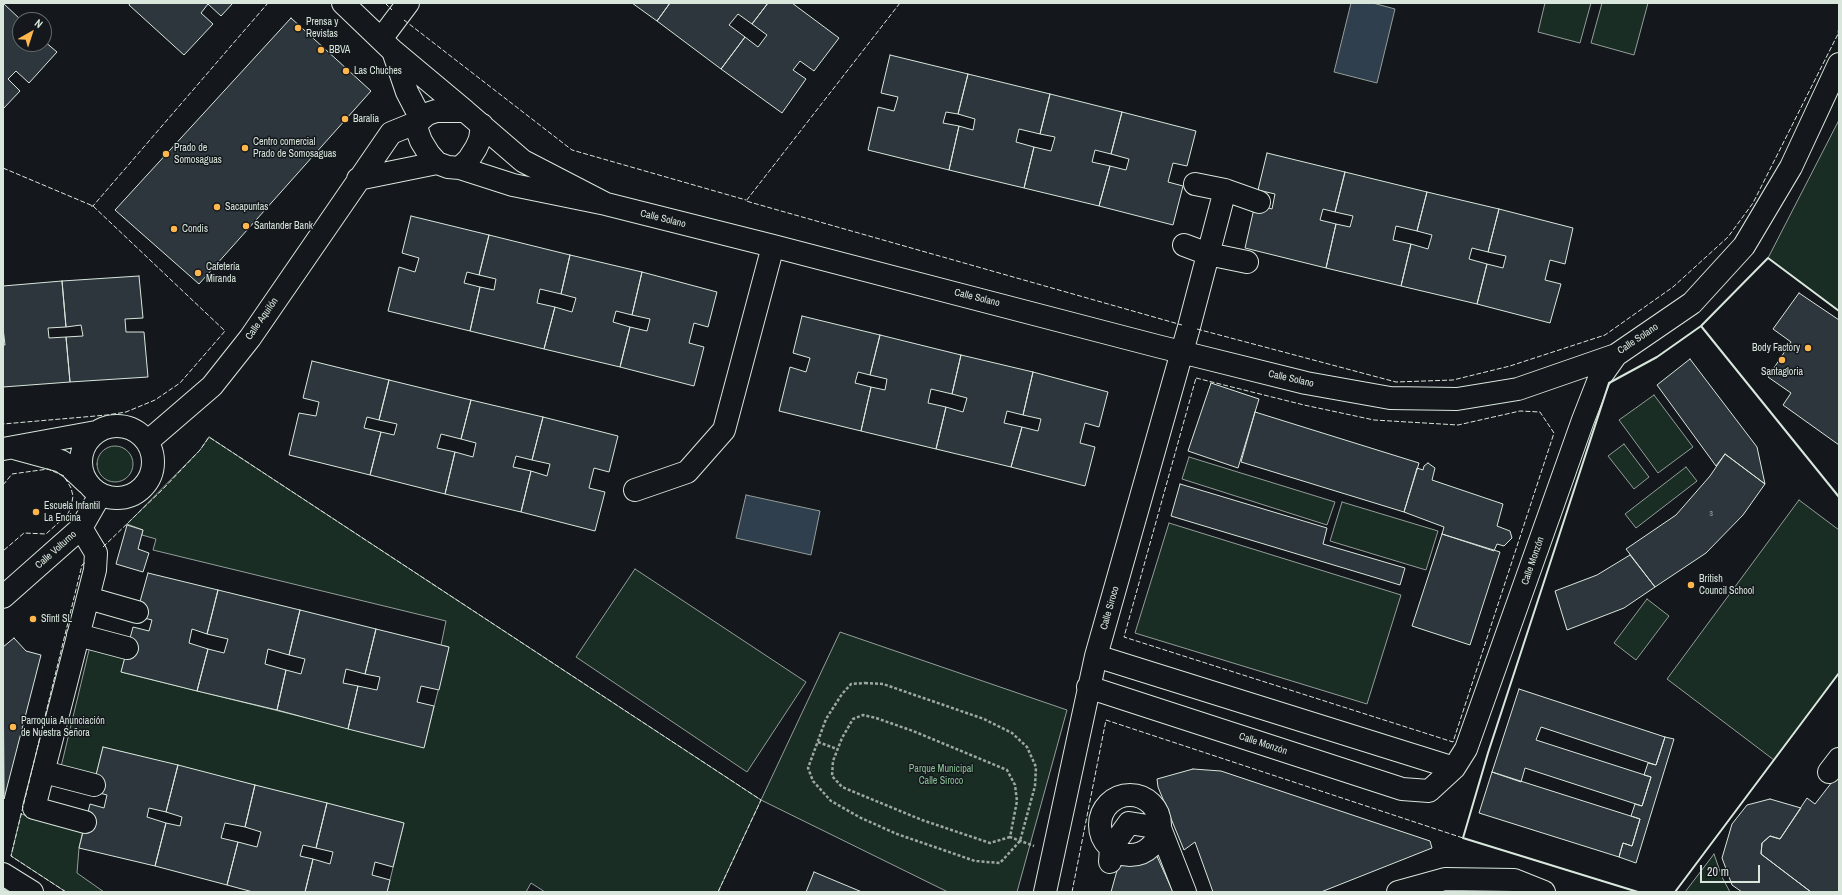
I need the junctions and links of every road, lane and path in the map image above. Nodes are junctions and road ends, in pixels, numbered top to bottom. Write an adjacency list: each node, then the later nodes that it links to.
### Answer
1 (342, 3): 3 (street, Calle Solano)
2 (408, 3): 3 (street)
3 (387, 44): 5 (street, Calle Solano); 6 (street, Calle Solano)
4 (1839, 64): 20 (street, Calle Solano)
5 (465, 111): 6 (street); 7 (street, Calle Solano)
6 (419, 121): 8 (street, Calle Solano); 10 (street, Calle Aquilón)
7 (482, 125): 9 (street); 14 (street, Calle Solano)
8 (437, 163): 9 (street, Calle Solano); 10 (street)
9 (460, 168): 14 (street, Calle Solano)
10 (358, 179): 22 (street, Calle Aquilón)
11 (1195, 184): 12 (street)
12 (1225, 190): 13 (street); 17 (street, Calle Siroco)
13 (1260, 202)
14 (606, 204): 15 (street, Calle Solano)
15 (773, 246): 19 (street, Calle Solano); 25 (street)
16 (1184, 246): 17 (street)
17 (1208, 254): 18 (street); 19 (street, Calle Siroco)
18 (1247, 262)
19 (1182, 352): 20 (street, Calle Solano); 32 (street, Calle Siroco)
20 (1616, 355): 36 (street, Calle Monzón)
21 (96, 432): 22 (street); 23 (street); 24 (street)
22 (147, 442): 24 (street)
23 (8, 448): 24 (street)
24 (94, 489): 26 (street, Calle Volturno)
25 (635, 490)
26 (81, 528): 27 (street, Calle Volturno); 28 (street)
27 (3, 597)
28 (88, 598): 29 (street); 30 (street)
29 (137, 612)
30 (78, 635): 31 (street); 37 (street)
31 (127, 648)
32 (1096, 656): 33 (street, Calle Siroco); 36 (street)
33 (1088, 687): 36 (street, Calle Monzón); 43 (street, Calle Siroco)
34 (818, 742): 35 (path); 42 (path); 42 (path)
35 (837, 749): 41 (path); 41 (path)
36 (1454, 768)
37 (44, 772): 38 (street); 39 (street)
38 (94, 785)
39 (86, 822)
40 (1160, 828): 40 (street); 47 (street)
41 (1010, 837): 42 (path)
42 (1020, 841): 43 (path)
43 (1053, 852): 46 (street, Calle Siroco)
44 (3, 874): 45 (street)
45 (32, 892)
46 (1045, 892)
47 (1185, 892)
48 (1398, 892): 49 (street)
49 (1544, 892)

